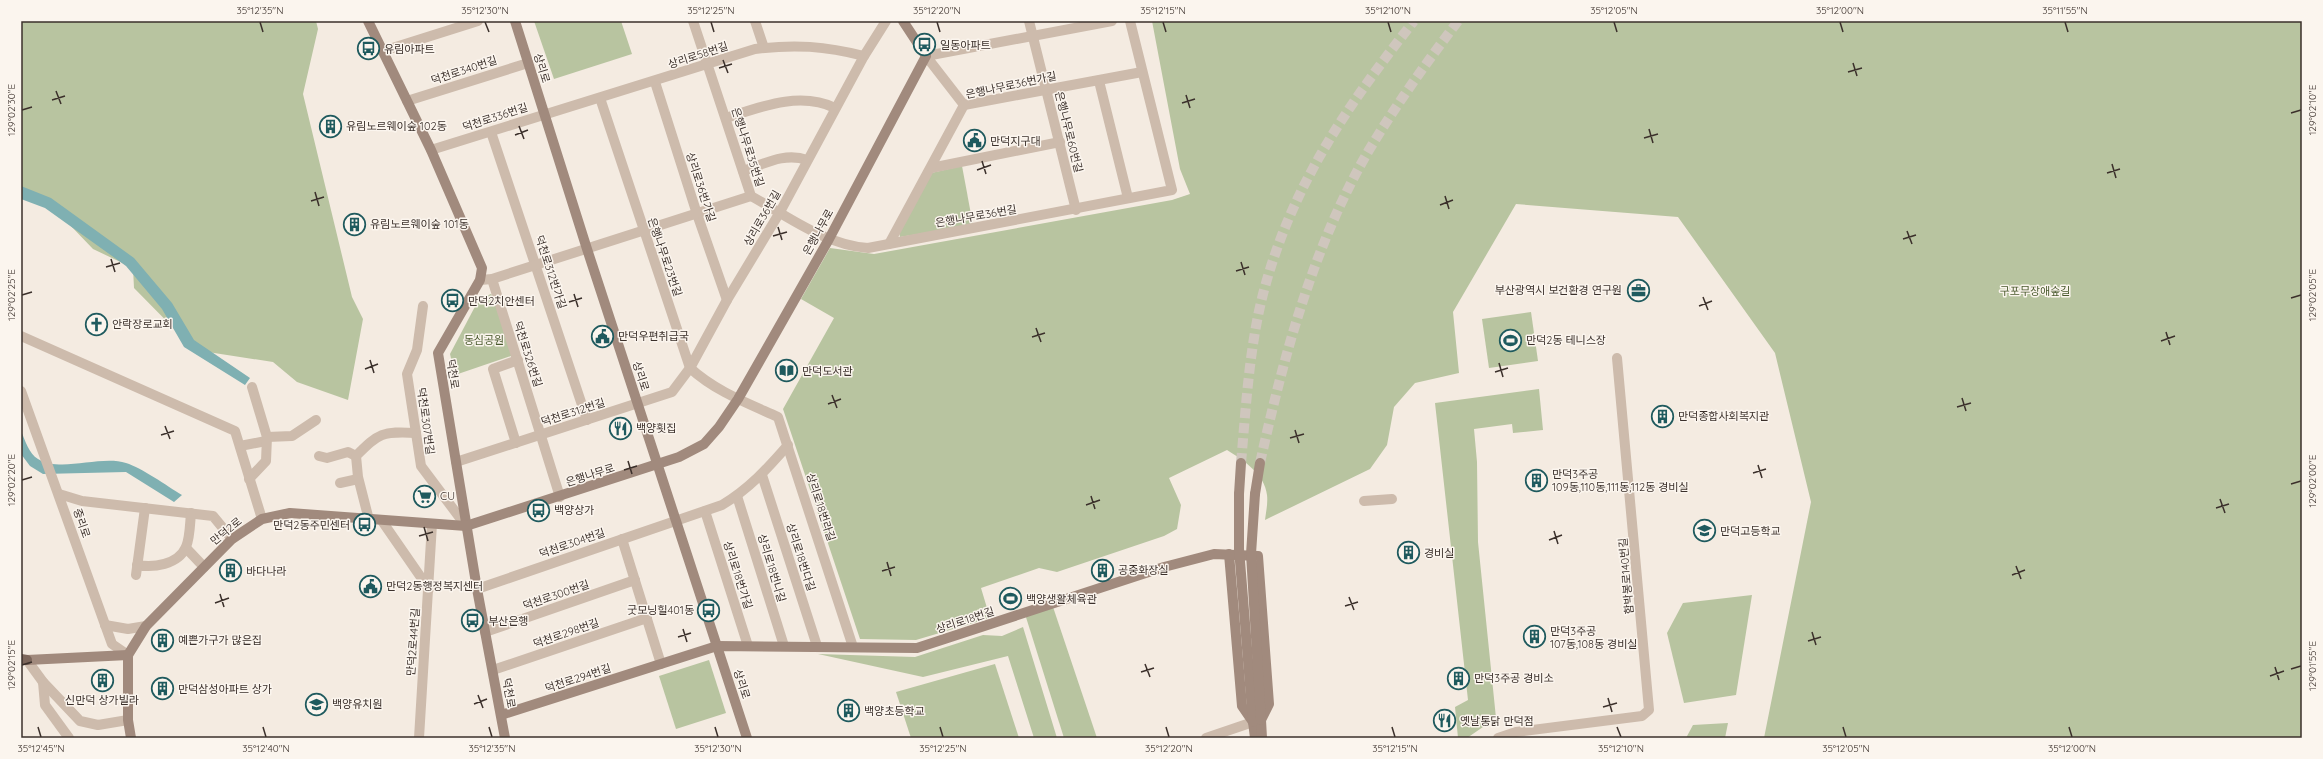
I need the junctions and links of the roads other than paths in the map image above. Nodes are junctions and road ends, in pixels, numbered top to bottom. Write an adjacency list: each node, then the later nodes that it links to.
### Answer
1 (368, 21): 13 (street)
2 (478, 21): 13 (street)
3 (515, 21): 16 (street, 상리로)
4 (693, 21): 17 (street, 은행나무로35번길)
5 (755, 21): 12 (street)
6 (886, 21): 14 (street, 상리로36번길)
7 (903, 21): 15 (street)
8 (1029, 21): 11 (street, 은행나무로60번길)
9 (1112, 21): 11 (street)
10 (1130, 21): 18 (street, 은행나무로36번길)
11 (1033, 36): 15 (street); 21 (street, 은행나무로60번길)
12 (764, 48): 14 (street, 상리로58번길); 17 (street, 상리로58번길)
13 (383, 51): 23 (street)
14 (864, 56): 25 (street, 상리로36번길)
15 (926, 56): 24 (street); 40 (street, 은행나무로)
16 (528, 63): 23 (street, 덕천로340번길); 26 (street, 상리로)
17 (708, 64): 20 (street, 상리로58번길); 27 (street, 은행나무로35번길)
18 (1142, 72): 19 (street, 은행나무로36번가길); 35 (street, 은행나무로36번길)
19 (1099, 81): 21 (street, 은행나무로36번가길); 35 (street)
20 (655, 82): 22 (street, 상리로58번길); 38 (street, 상리로36번가길)
21 (1047, 89): 24 (street, 은행나무로36번가길); 29 (street, 은행나무로60번길)
22 (600, 98): 26 (street, 상리로58번길); 39 (street, 은행나무로23번길)
23 (407, 101): 30 (street)
24 (964, 105): 32 (street, 은행나무로36번가길)
25 (835, 108): 27 (street); 31 (street, 상리로36번길)
26 (544, 114): 28 (street, 덕천로336번길); 42 (street, 상리로)
27 (726, 118): 33 (street, 은행나무로35번길)
28 (490, 132): 30 (street, 덕천로336번길); 43 (street, 덕천로312번가길)
29 (1060, 142): 32 (street); 36 (street, 은행나무로60번길)
30 (431, 150): 44 (street)
31 (807, 160): 33 (street); 37 (street, 상리로36번길)
32 (931, 168): 41 (street, 은행나무로36번가길)
33 (743, 171): 34 (street, 은행나무로35번길)
34 (751, 196): 37 (street, 은행나무로35번길); 38 (street)
35 (1128, 198): 36 (street, 은행나무로36번길)
36 (1076, 210): 41 (street, 은행나무로36번길)
37 (780, 212): 40 (street, 은행나무로35번길); 46 (street, 상리로36번길)
38 (697, 214): 39 (street); 46 (street, 상리로36번가길)
39 (644, 231): 42 (street); 51 (street, 은행나무로23번길)
40 (829, 239): 41 (street, 은행나무로36번길); 54 (street, 은행나무로)
41 (889, 244)
42 (587, 249): 43 (street); 55 (street, 상리로)
43 (536, 265): 45 (street); 57 (street, 덕천로312번가길)
44 (480, 280): 45 (street); 66 (street, 덕천로)
45 (492, 280): 50 (street, 덕천로326번길)
46 (727, 300): 51 (street, 상리로36번길)
47 (423, 306): 58 (street, 덕천로307번길)
48 (21, 336): 63 (street)
49 (1617, 358): 121 (street, 함박봉로140번길)
50 (518, 360): 59 (street, 덕천로326번길); 61 (street)
51 (690, 368): 54 (street); 55 (street, 상리로36번길)
52 (252, 387): 60 (street)
53 (21, 391): 74 (street, 중리로)
54 (738, 399): 62 (street, 상리로18번라길); 69 (street, 은행나무로)
55 (638, 404): 57 (street, 덕천로312번길); 69 (street, 상리로)
56 (316, 420): 60 (street)
57 (587, 420): 59 (street, 덕천로312번길)
58 (416, 433): 65 (street); 87 (street, 덕천로307번길)
59 (541, 435): 61 (street, 덕천로312번길); 76 (street, 은행나무로)
60 (266, 439): 63 (street); 71 (street)
61 (516, 443): 66 (street, 덕천로312번길)
62 (788, 444): 70 (street, 덕천로304번길); 104 (street, 상리로18번라길)
63 (240, 446): 71 (street)
64 (319, 456): 65 (street)
65 (356, 456): 72 (street)
66 (456, 462): 87 (street, 덕천로)
67 (1241, 463): 112 (street, bridge)
68 (1260, 463): 112 (street, bridge)
69 (657, 465): 76 (street, 은행나무로); 85 (street, 상리로)
70 (762, 475): 75 (street, 덕천로304번길); 103 (street, 상리로18번다길)
71 (249, 479): 82 (street)
72 (358, 480): 73 (street); 83 (street)
73 (340, 483)
74 (59, 494): 79 (street); 97 (street, 중리로)
75 (737, 496): 80 (street, 덕천로304번길); 102 (street, 상리로18번나길)
76 (560, 497): 87 (street, 은행나무로)
77 (1392, 499): 78 (street)
78 (1364, 501)
79 (145, 508): 81 (street); 90 (street)
80 (705, 511): 85 (street, 덕천로304번길); 101 (street, 상리로18번가길)
81 (191, 513): 88 (street); 90 (street)
82 (262, 519): 83 (street, 만덕2로); 88 (street, 만덕2로)
83 (369, 520): 84 (street, 만덕2로)
84 (382, 520): 86 (street, 만덕2로); 94 (street)
85 (676, 522): 89 (street, 덕천로304번길); 100 (street, 상리로)
86 (432, 524): 87 (street, 만덕2로); 94 (street, 만덕2로44번길)
87 (466, 526): 95 (street, 덕천로)
88 (232, 539): 92 (street, 만덕2로)
89 (622, 539): 93 (street); 95 (street, 덕천로304번길)
90 (186, 548): 92 (street)
91 (1229, 554): 104 (street, 상리로18번길); 112 (street); 112 (street, 상리로18번길)
92 (204, 567): 98 (street, 만덕2로)
93 (635, 580): 96 (street); 99 (street, 덕천로300번길)
94 (429, 589): 115 (street, 만덕2로44번길)
95 (477, 589): 99 (street, 덕천로)
96 (647, 618): 107 (street); 108 (street, 덕천로298번길)
97 (105, 625): 98 (street); 105 (street, 중리로)
98 (146, 626): 105 (street, 만덕2로)
99 (485, 632): 108 (street, 덕천로)
100 (717, 646): 101 (street, 상리로18번길); 107 (street, 덕천로294번길); 117 (street, 상리로)
101 (748, 646): 102 (street, 상리로18번길)
102 (784, 646): 103 (street, 상리로18번길)
103 (817, 646): 104 (street, 상리로18번길)
104 (853, 647)
105 (128, 655): 106 (street); 111 (street)
106 (24, 659): 109 (street)
107 (662, 664): 110 (street, 덕천로294번길)
108 (493, 670): 110 (street, 덕천로)
109 (43, 682): 111 (street); 113 (street)
110 (501, 715): 116 (street, 덕천로)
111 (128, 720): 114 (street)
112 (1257, 721): 118 (street); 119 (street); 120 (street)
113 (69, 738)
114 (131, 738)
115 (419, 738)
116 (505, 738)
117 (746, 738)
118 (1206, 738)
119 (1255, 738)
120 (1262, 738)
121 (1498, 738)

